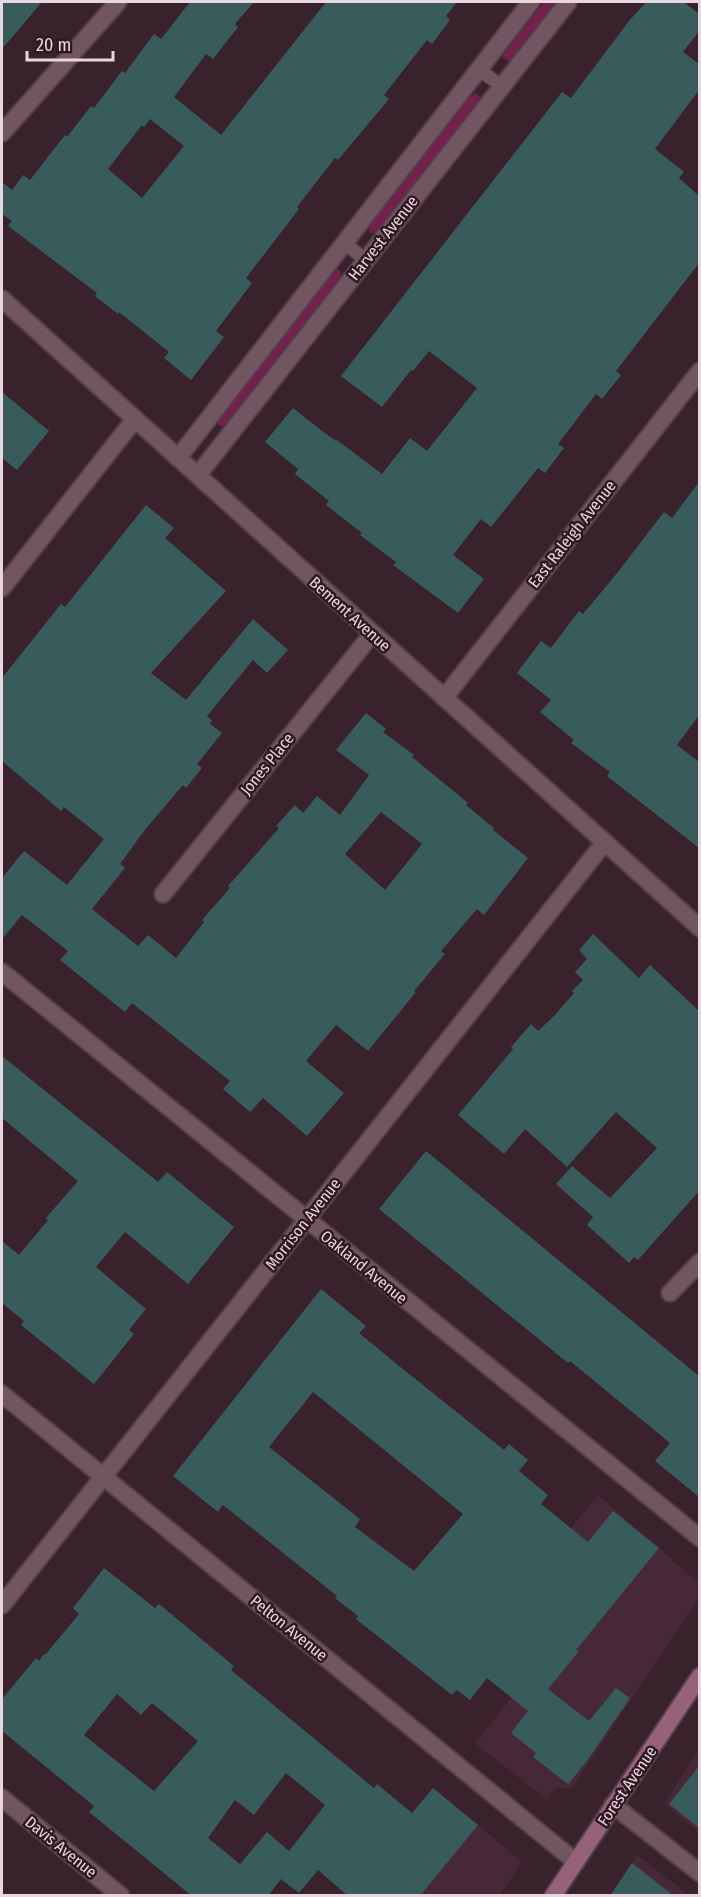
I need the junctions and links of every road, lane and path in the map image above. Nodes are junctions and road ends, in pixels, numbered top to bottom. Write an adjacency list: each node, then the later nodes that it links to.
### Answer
1 (118, 2): 6 (street)
2 (531, 2): 4 (street, Harvest Avenue)
3 (568, 2): 5 (street, Harvest Avenue)
4 (478, 69): 5 (lane); 7 (street, Harvest Avenue)
5 (502, 86): 8 (street, Harvest Avenue)
6 (2, 133)
7 (344, 243): 8 (lane); 12 (street, Harvest Avenue)
8 (366, 260): 13 (street, Harvest Avenue)
9 (2, 299): 11 (street, Bement Avenue)
10 (699, 371): 16 (street, East Raleigh Avenue)
11 (135, 419): 12 (street, Bement Avenue); 14 (street)
12 (178, 458): 13 (street, Bement Avenue)
13 (198, 475): 15 (street, Bement Avenue)
14 (2, 588)
15 (372, 634): 16 (street, Bement Avenue); 18 (street, Jones Place)
16 (444, 698): 17 (street, Bement Avenue)
17 (604, 843): 19 (street, Bement Avenue); 21 (street, Morrison Avenue)
18 (163, 894)
19 (698, 925)
20 (2, 972): 21 (street, Oakland Avenue)
21 (306, 1220): 25 (street, Morrison Avenue); 26 (street, Oakland Avenue)
22 (699, 1262): 23 (street)
23 (670, 1293)
24 (2, 1394): 25 (street, Pelton Avenue)
25 (104, 1477): 27 (street, Morrison Avenue); 31 (street, Pelton Avenue)
26 (699, 1538)
27 (2, 1605)
28 (699, 1676): 30 (main road, Forest Avenue)
29 (2, 1798): 33 (street, Davis Avenue)
30 (613, 1805): 31 (main road, Forest Avenue); 32 (street)
31 (576, 1862): 34 (main road, Forest Avenue)
32 (699, 1873)
33 (121, 1896)
34 (553, 1896)

